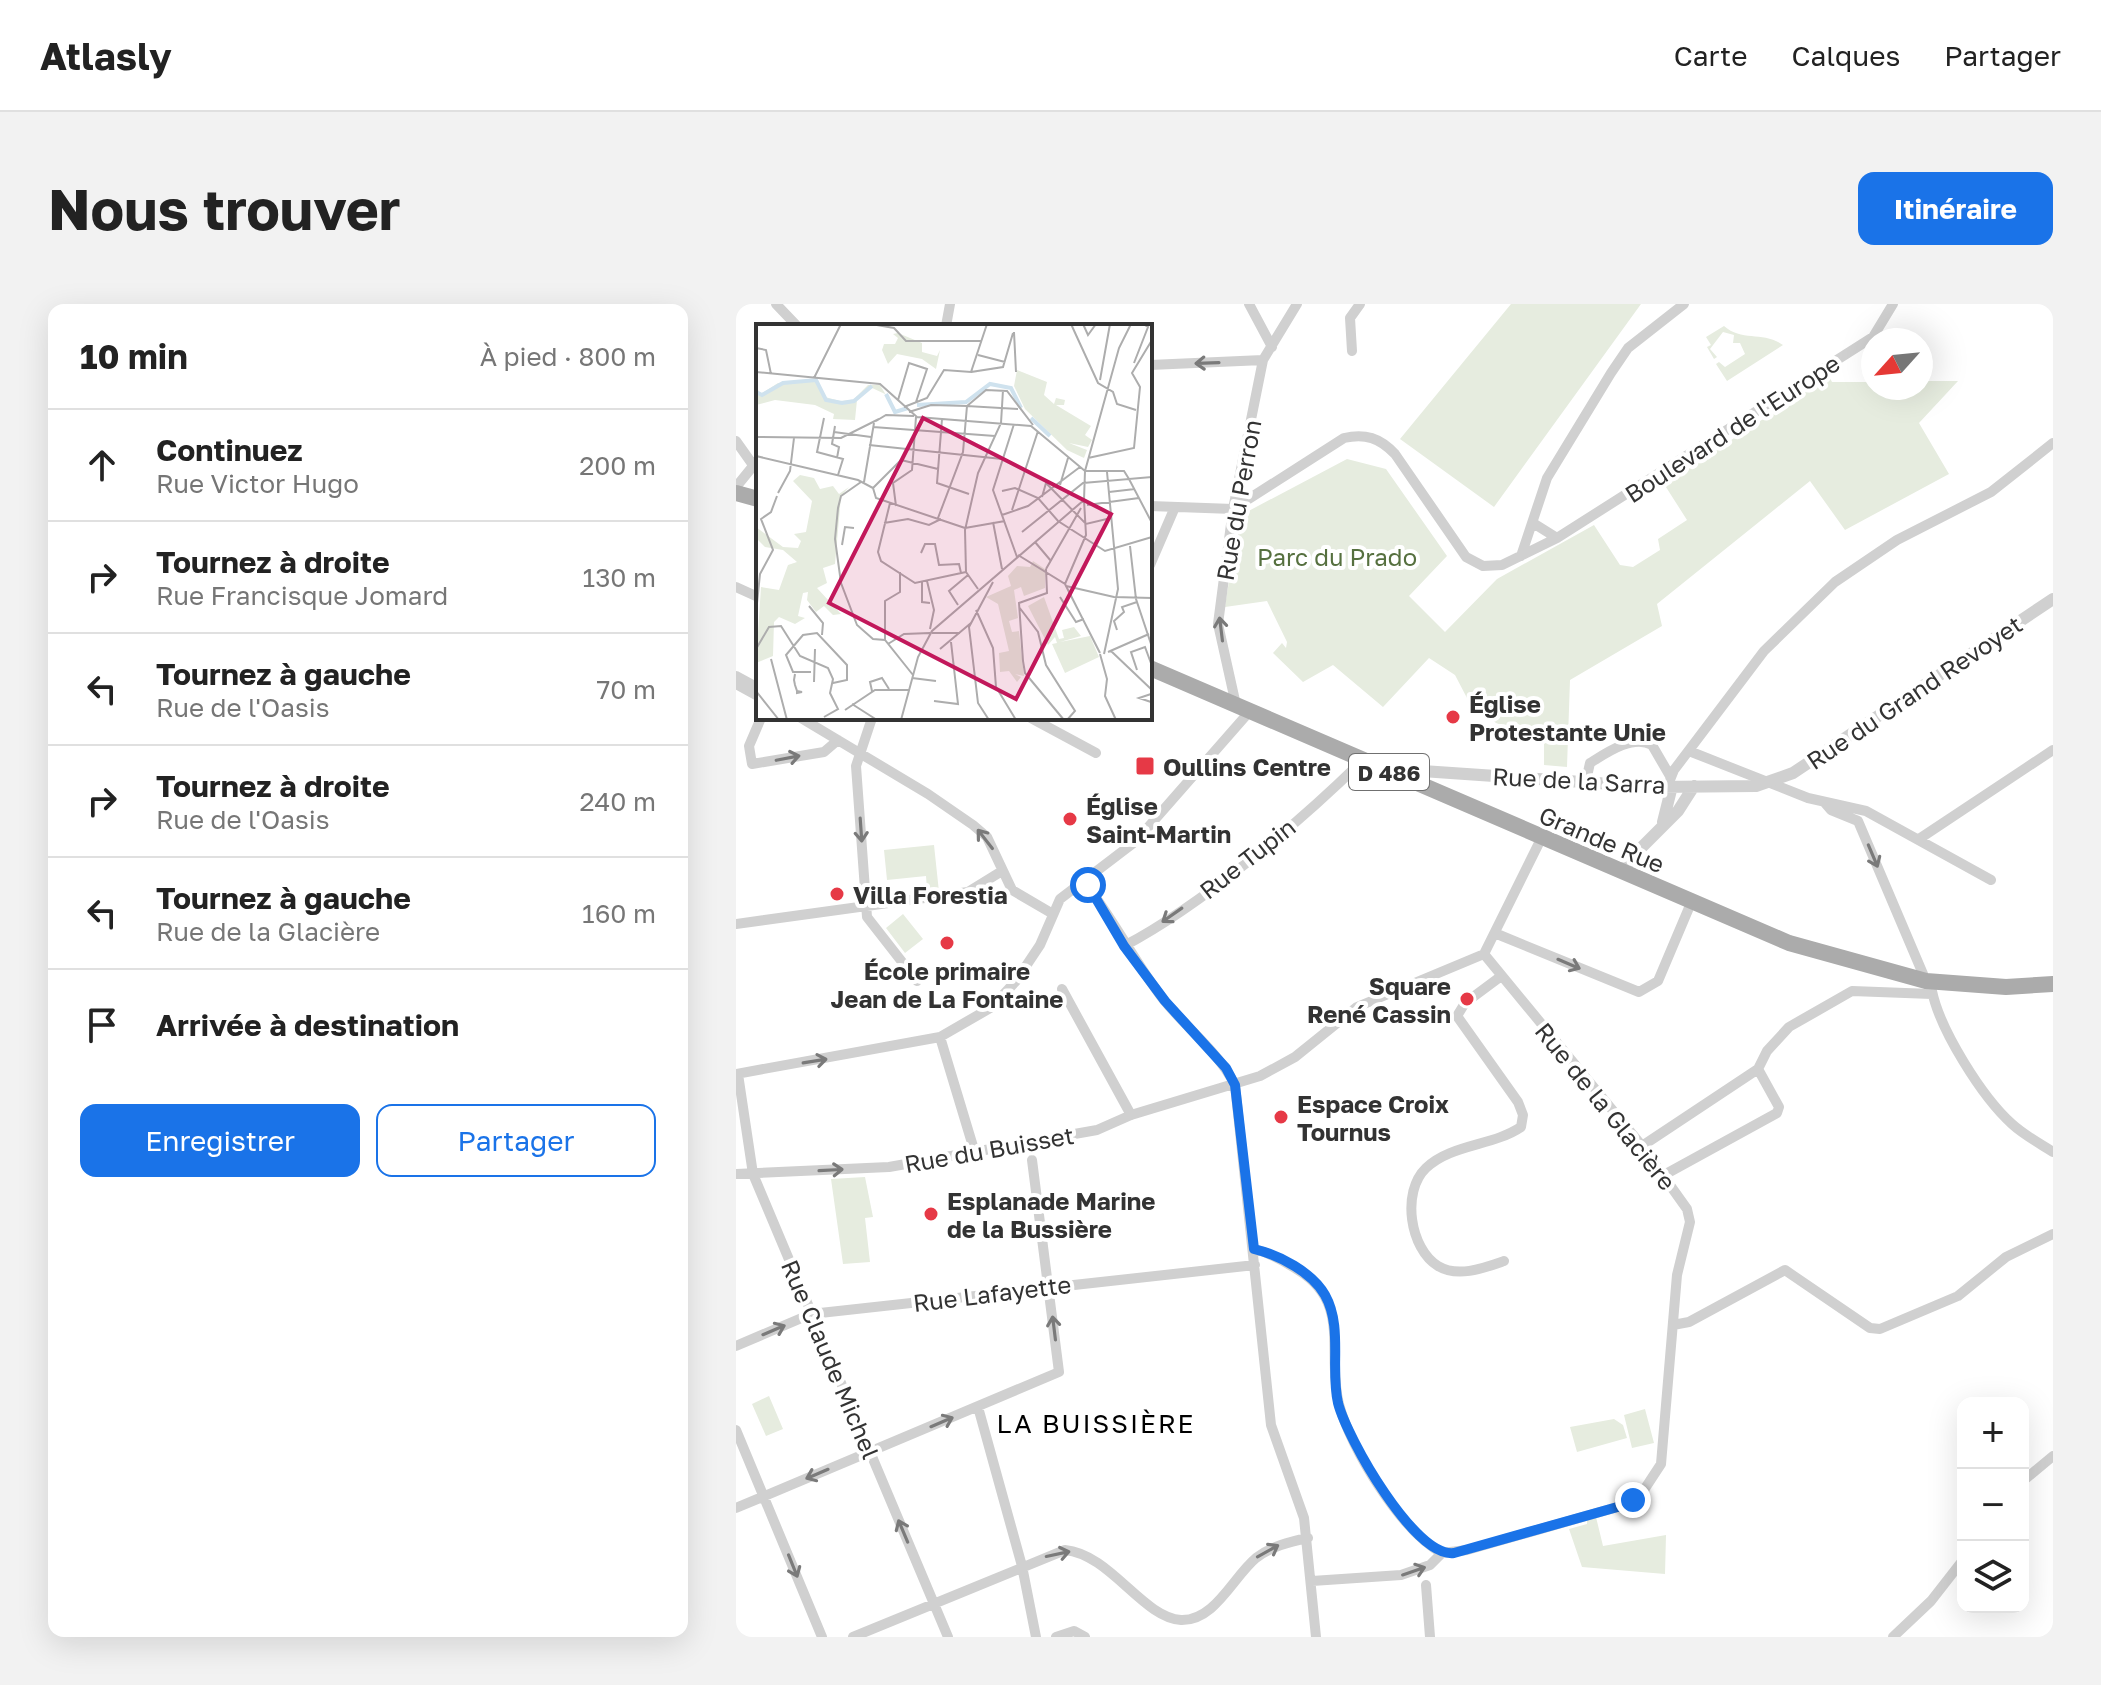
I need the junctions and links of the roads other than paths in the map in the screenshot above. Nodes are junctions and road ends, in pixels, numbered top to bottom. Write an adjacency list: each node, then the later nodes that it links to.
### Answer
1 (776, 304): 8 (street)
2 (950, 304): 9 (street)
3 (1249, 304): 10 (street)
4 (1297, 304): 10 (street, Rue du Perron)
5 (1360, 304): 11 (street)
6 (1684, 304): 24 (street)
7 (1893, 304): 25 (street, Boulevard de l'Europe)
8 (795, 324)
9 (946, 324)
10 (1272, 347): 12 (street, Rue du Perron)
11 (1352, 351)
12 (1263, 360): 13 (street, one-way to 13); 17 (street, Rue du Perron)
13 (1152, 365)
14 (736, 441): 16 (street)
15 (2053, 443): 43 (street)
16 (755, 463): 18 (street)
17 (1237, 487): 19 (street); 23 (street, Rue du Perron)
18 (736, 490): 20 (main road)
19 (1257, 493): 23 (street, Boulevard de l'Europe); 26 (street, Boulevard de l'Europe)
20 (756, 498)
21 (1152, 506): 22 (street)
22 (1175, 507): 23 (street); 27 (street)
23 (1233, 509): 36 (street, Rue du Perron, one-way to 23)
24 (1533, 523): 25 (street); 26 (street)
25 (1557, 538): 26 (street, Boulevard de l'Europe)
26 (1521, 556)
27 (1152, 560)
28 (736, 587): 29 (street)
29 (756, 596)
30 (2053, 599): 50 (street, Rue du Grand Revoyet)
31 (1152, 669): 36 (main road, Grande Rue / D 486)
32 (736, 676): 34 (street)
33 (736, 684): 35 (street)
34 (756, 687)
35 (756, 695)
36 (1243, 708): 46 (main road, Grande Rue / D 486); 58 (street)
37 (760, 720): 41 (street, one-way to 41)
38 (804, 720): 41 (street)
39 (871, 720): 44 (street)
40 (1035, 720): 45 (street)
41 (838, 740): 44 (street)
42 (2053, 750): 55 (street)
43 (1689, 751): 49 (street); 50 (street, Rue de la Sarra)
44 (858, 753): 56 (street, one-way to 44); 61 (street, one-way to 61)
45 (1096, 753)
46 (1363, 760): 47 (main road, Grande Rue / D 486); 65 (street, Rue Tupin, one-way to 65)
47 (1386, 771): 48 (street, Rue de la Sarra); 54 (main road, Grande Rue / D 486)
48 (1586, 781): 49 (street, Rue de la Sarra); 49 (street)
49 (1670, 782): 51 (street, Rue de la Sarra); 53 (street)
50 (1773, 783): 51 (street, Rue de la Sarra); 52 (street, Rue de la Sarra)
51 (1694, 786): 53 (street)
52 (1824, 802): 55 (street); 70 (street, Rue de la Sarra, one-way to 70)
53 (1660, 829): 57 (street)
54 (1541, 839): 57 (main road, Grande Rue / D 486); 64 (street)
55 (1919, 839): 59 (street)
56 (1002, 871): 61 (street); 62 (street)
57 (1623, 873): 60 (main road, Grande Rue / D 486)
58 (1083, 880): 62 (street); 65 (street)
59 (1991, 880)
60 (1691, 903): 64 (street, one-way to 60); 70 (main road, Grande Rue / D 486)
61 (867, 908): 63 (street); 68 (street)
62 (1053, 914): 72 (street)
63 (736, 924)
64 (1497, 934): 66 (street)
65 (1124, 946): 75 (street)
66 (1484, 954): 67 (street, Rue de la Glacière); 75 (street, Rue du Buisset)
67 (1501, 978): 77 (street, Rue de la Glacière); 86 (street)
68 (917, 981)
69 (2053, 984): 70 (main road, Grande Rue / D 486)
70 (1931, 985): 73 (street); 78 (street, Rue de la Sarra)
71 (1062, 989): 76 (street)
72 (940, 1037): 74 (street, one-way to 72); 79 (street)
73 (1758, 1069): 77 (street); 83 (street)
74 (737, 1074): 82 (street, Rue Claude Michel)
75 (1235, 1085): 76 (street, Rue du Buisset); 85 (street)
76 (1131, 1115): 79 (street, Rue du Buisset)
77 (1642, 1146): 83 (street, Rue de la Glacière)
78 (2053, 1152)
79 (975, 1153): 82 (street, Rue du Buisset, one-way to 79)
80 (1032, 1160): 88 (street)
81 (736, 1174): 82 (street, Rue du Buisset)
82 (753, 1174): 89 (street, Rue Claude Michel)
83 (1664, 1175): 90 (street, Rue de la Glacière)
84 (2053, 1234): 90 (street)
85 (1254, 1249): 87 (street); 100 (street)
86 (1504, 1261)
87 (1255, 1265): 88 (street, Rue Lafayette); 99 (street)
88 (1049, 1285): 89 (street, Rue Lafayette); 92 (street, one-way to 88)
89 (811, 1314): 91 (street, Rue Lafayette, one-way to 89); 94 (street, Rue Claude Michel)
90 (1673, 1325): 100 (street, Rue de la Glacière)
91 (736, 1346)
92 (978, 1407): 94 (street, one-way to 92); 101 (street)
93 (736, 1430): 97 (street)
94 (870, 1452): 97 (street, one-way to 97); 105 (street, Rue Claude Michel, one-way to 94)
95 (2053, 1456): 96 (street)
96 (2029, 1476)
97 (764, 1496): 98 (street); 106 (street, one-way to 106)
98 (736, 1508)
99 (1308, 1538): 101 (street, one-way to 99); 103 (street)
100 (1442, 1553): 103 (street, Rue de la Glacière, one-way to 100)
101 (1022, 1566): 105 (street); 109 (street)
102 (1957, 1568): 114 (street)
103 (1312, 1581): 112 (street)
104 (1426, 1585): 113 (street)
105 (934, 1603): 107 (street); 108 (street, Rue Claude Michel)
106 (822, 1637)
107 (853, 1637)
108 (948, 1637)
109 (1036, 1637)
110 (1056, 1637): 111 (street)
111 (1085, 1637)
112 (1316, 1637)
113 (1430, 1637)
114 (1893, 1637)

